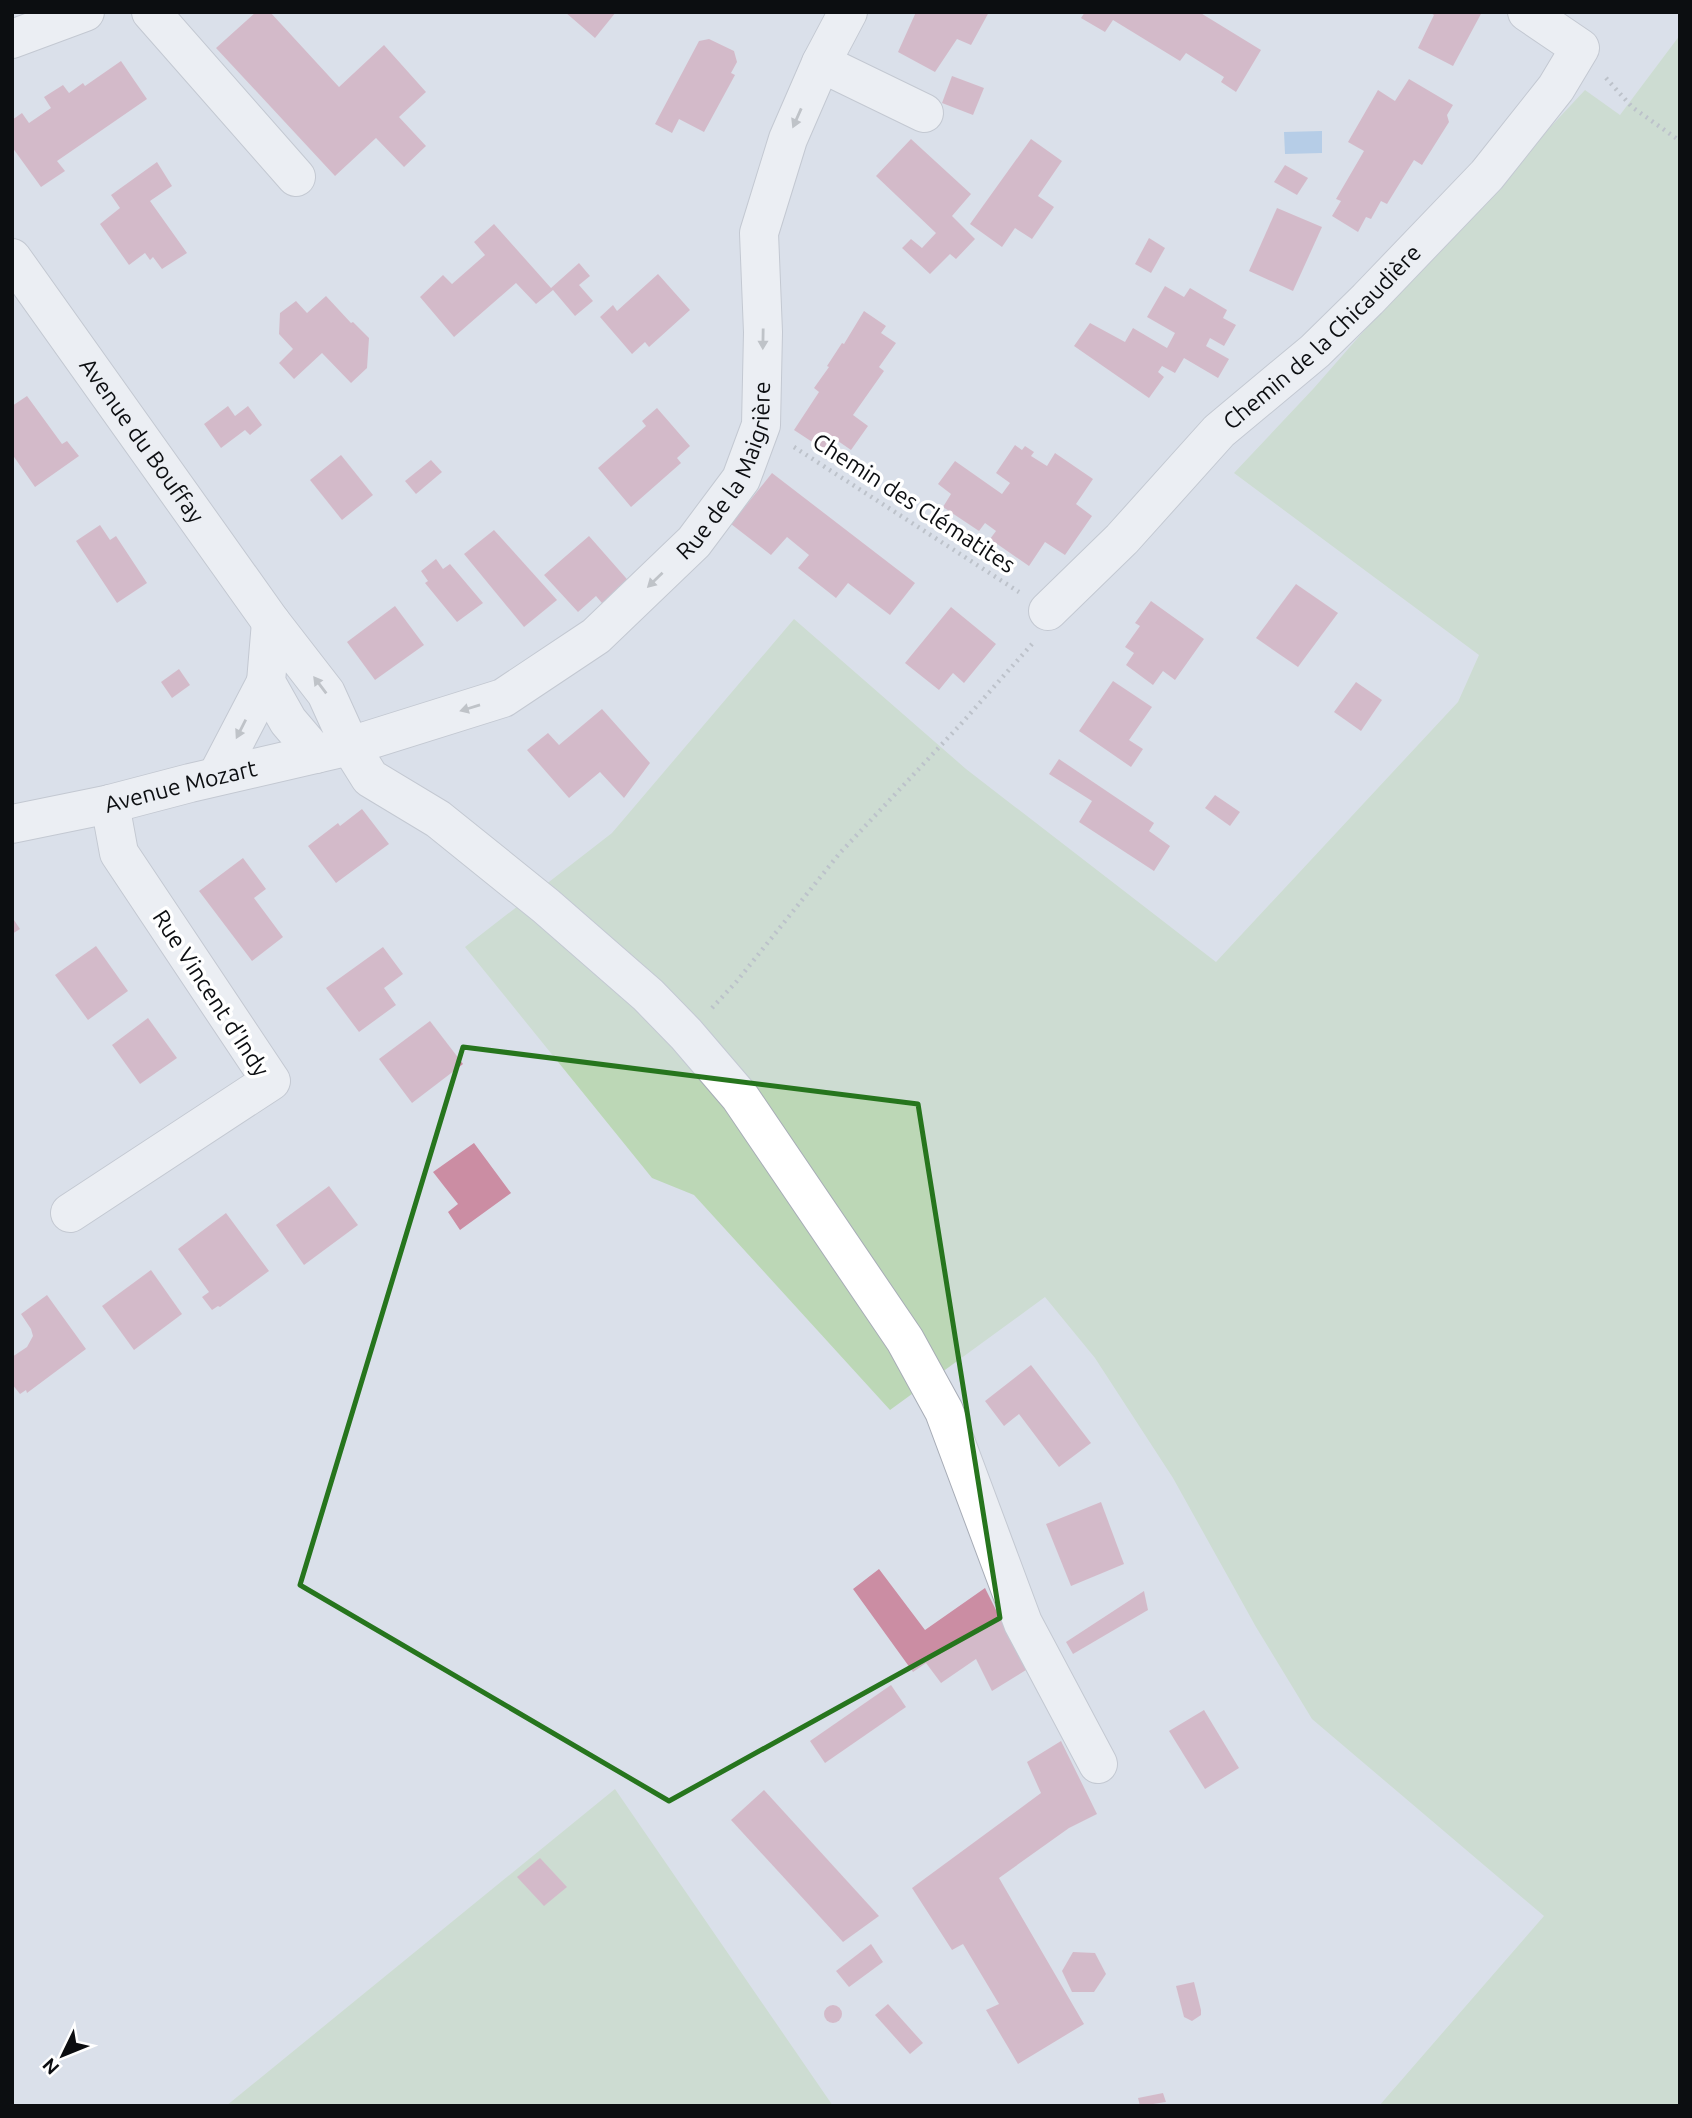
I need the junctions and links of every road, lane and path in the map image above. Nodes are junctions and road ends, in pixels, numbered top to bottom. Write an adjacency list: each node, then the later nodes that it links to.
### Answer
1 (85, 12): 5 (street)
2 (151, 12): 10 (street)
3 (848, 12): 7 (street, Rue de la Maigrière)
4 (1527, 12): 6 (street)
5 (12, 39)
6 (1580, 48): 9 (path); 13 (street, Chemin de la Chicaudière)
7 (821, 63): 8 (street); 12 (street, Rue de la Maigrière, one-way to 12)
8 (924, 113)
9 (1680, 141)
10 (296, 177)
11 (12, 258): 14 (street, Avenue du Bouffay)
12 (761, 425): 13 (path, Chemin des Clématites); 16 (street, Rue de la Maigrière, one-way to 16)
13 (1048, 611): 20 (path)
14 (271, 622): 15 (street); 16 (street, Avenue du Bouffay, one-way to 14)
15 (266, 682): 16 (street); 17 (street, one-way to 17)
16 (333, 750): 17 (street, Avenue Mozart); 20 (street)
17 (217, 776): 18 (street, Avenue Mozart)
18 (110, 804): 19 (street, Avenue Mozart); 21 (street, Rue Vincent d'Indy)
19 (12, 824)
20 (687, 1034): 22 (street)
21 (70, 1213)
22 (1098, 1764)

